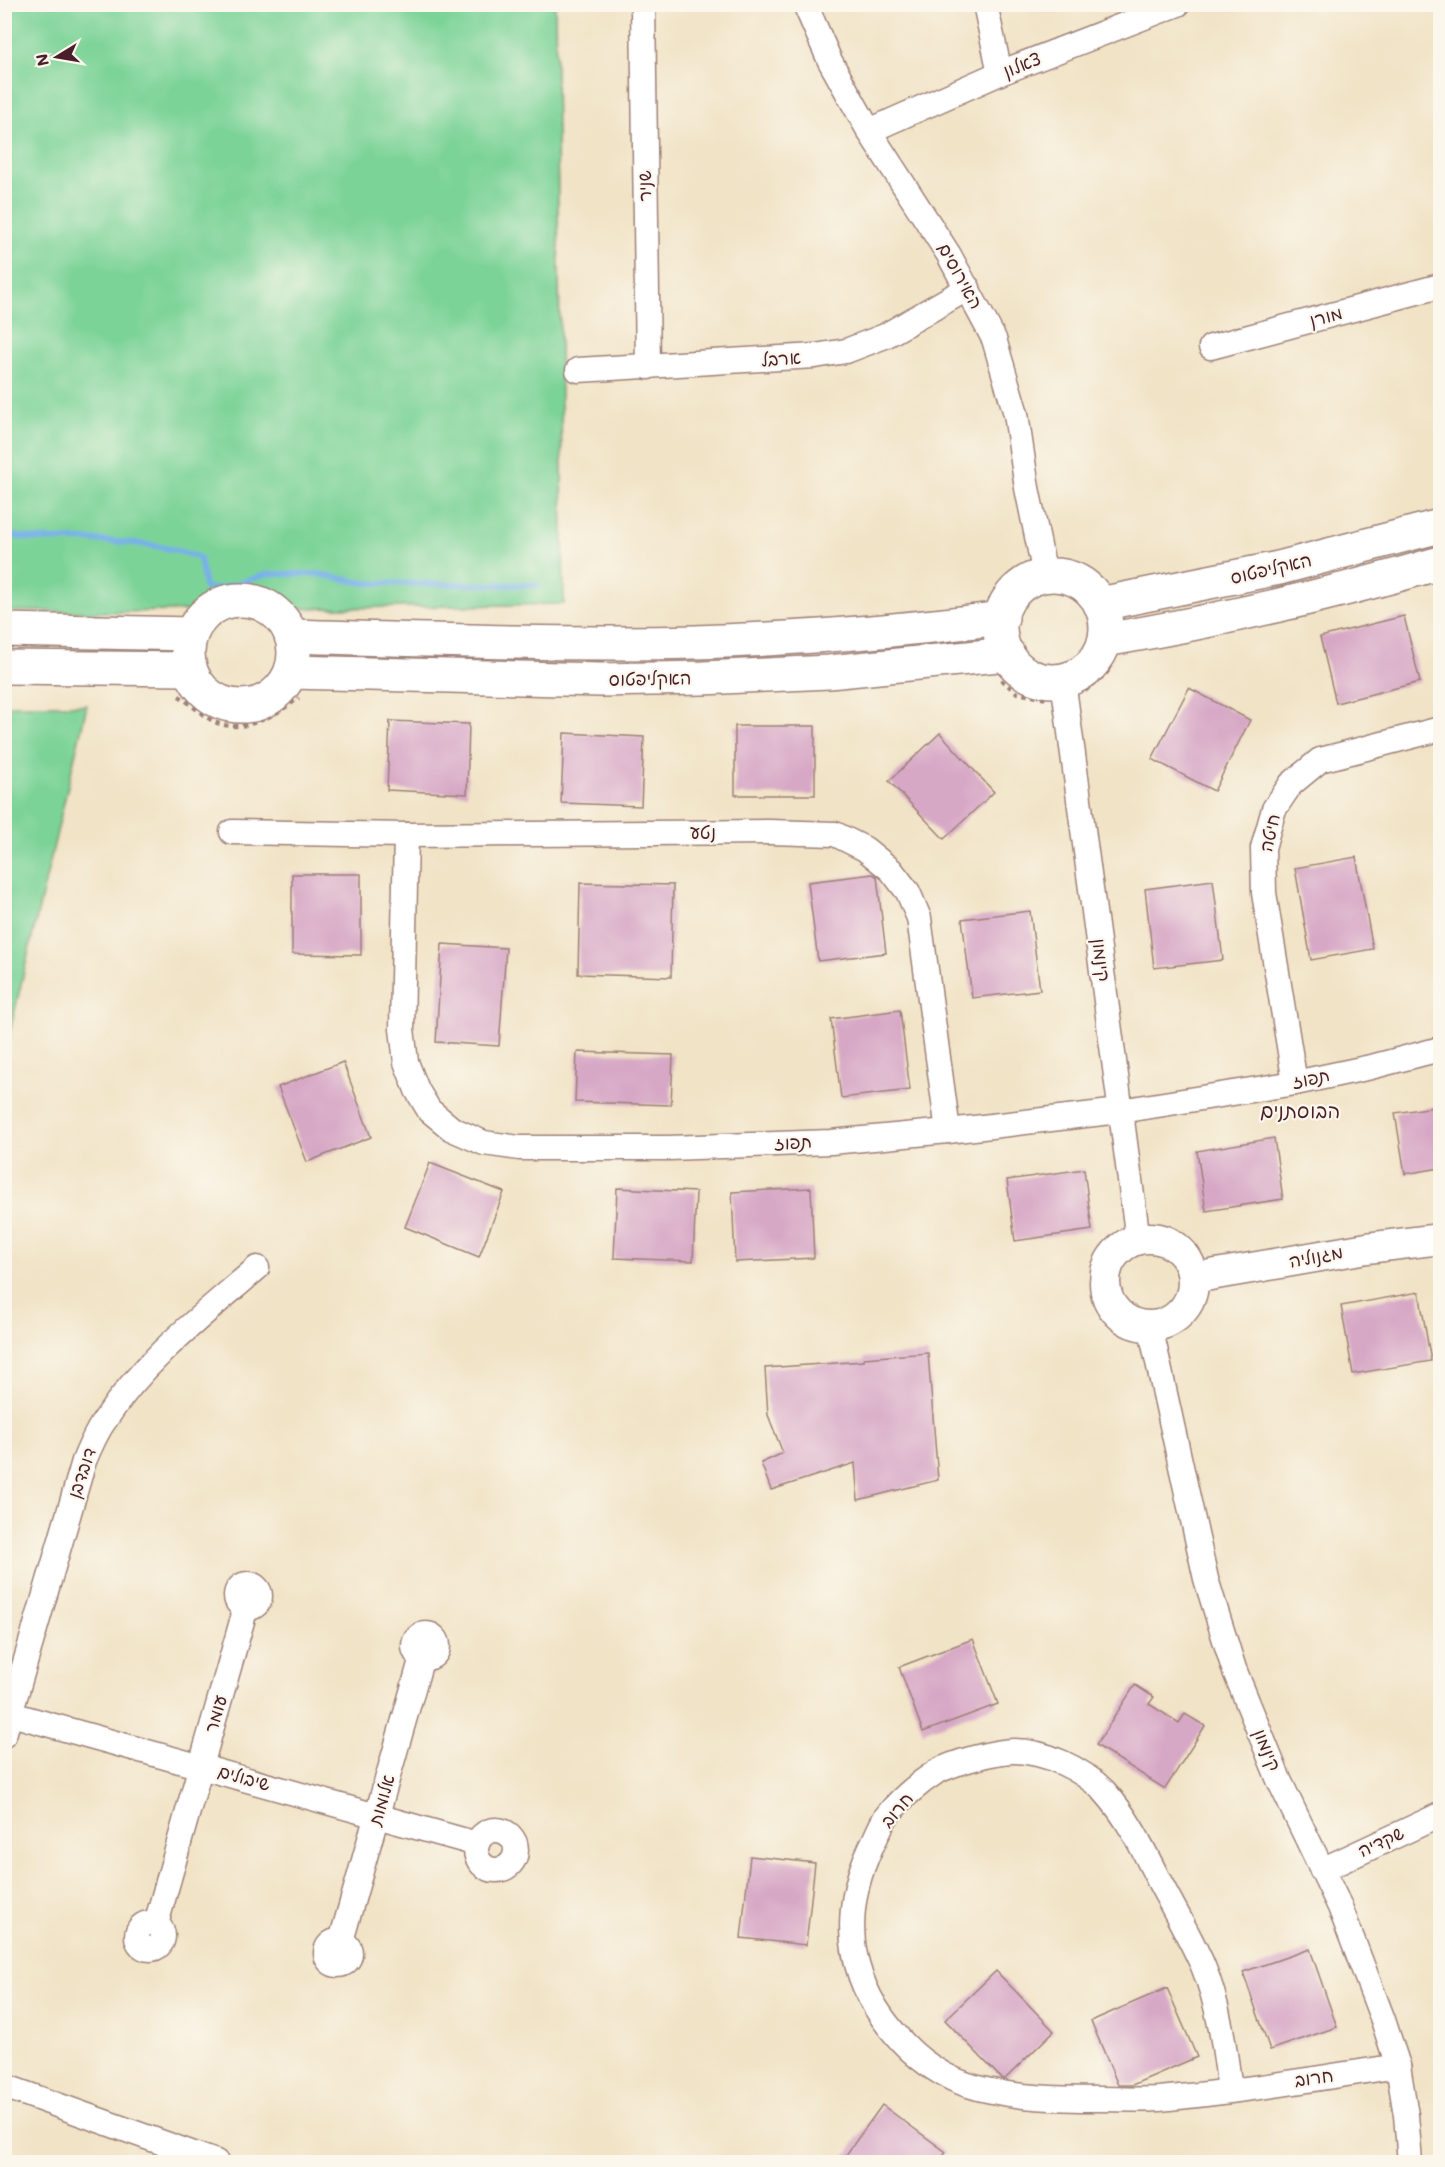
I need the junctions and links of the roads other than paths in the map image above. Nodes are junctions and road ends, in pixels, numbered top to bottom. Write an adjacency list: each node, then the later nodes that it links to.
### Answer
1 (642, 4): 11 (street, שניר)
2 (805, 4): 7 (street, האירוסים)
3 (985, 4): 6 (street)
4 (1178, 4): 5 (street, צאלון)
5 (1147, 10): 6 (street, צאלון)
6 (1000, 74): 7 (street, צאלון)
7 (869, 131): 9 (street, האירוסים)
8 (1440, 286): 10 (street, מורן)
9 (968, 288): 11 (street, ארבל); 15 (street, האירוסים)
10 (1211, 347)
11 (648, 367): 12 (street, ארבל)
12 (578, 370)
13 (1440, 526): 16 (main road, האקליפטוס)
14 (1440, 564): 21 (main road, האקליפטוס)
15 (1045, 575): 16 (main road); 17 (main road)
16 (1100, 604): 21 (main road)
17 (1002, 618): 20 (main road, האקליפטוס); 22 (main road)
18 (4, 630): 19 (main road)
19 (191, 634): 20 (main road); 24 (main road)
20 (291, 636): 25 (main road)
21 (1105, 640): 26 (main road)
22 (1008, 654): 25 (main road, האקליפטוס); 26 (main road)
23 (4, 666): 24 (main road)
24 (190, 669): 25 (main road)
25 (291, 672)
26 (1063, 680): 32 (street, קינמון)
27 (1440, 729): 31 (street, חיטה)
28 (232, 832): 29 (street, נטע)
29 (406, 835): 33 (street, נטע); 33 (street, תפוז)
30 (1440, 1049): 31 (street, תפוז)
31 (1295, 1083): 32 (street, תפוז)
32 (1120, 1111): 33 (street, תפוז); 35 (street, קינמון)
33 (948, 1131)
34 (1440, 1239): 37 (street, מגנוליה)
35 (1138, 1240): 37 (street); 38 (street)
36 (257, 1268): 41 (street, דובדבן)
37 (1193, 1278): 38 (street)
38 (1150, 1326): 46 (street, קינמון)
39 (246, 1607): 42 (street, עומר)
40 (422, 1657): 44 (street, אלומות)
41 (8, 1724): 42 (street, שיבולים)
42 (201, 1766): 44 (street, שיבולים); 47 (street, עומר)
43 (1440, 1815): 46 (street, שקדיה)
44 (378, 1816): 45 (street, שיבולים); 48 (street, אלומות)
45 (477, 1844)
46 (1322, 1870): 49 (street, קינמון)
47 (156, 1924)
48 (341, 1941)
49 (1398, 2066): 51 (street, חרוב); 53 (street, קינמון)
50 (4, 2086): 52 (street)
51 (1230, 2091): 51 (street, חרוב)
52 (216, 2163)
53 (1410, 2163)

